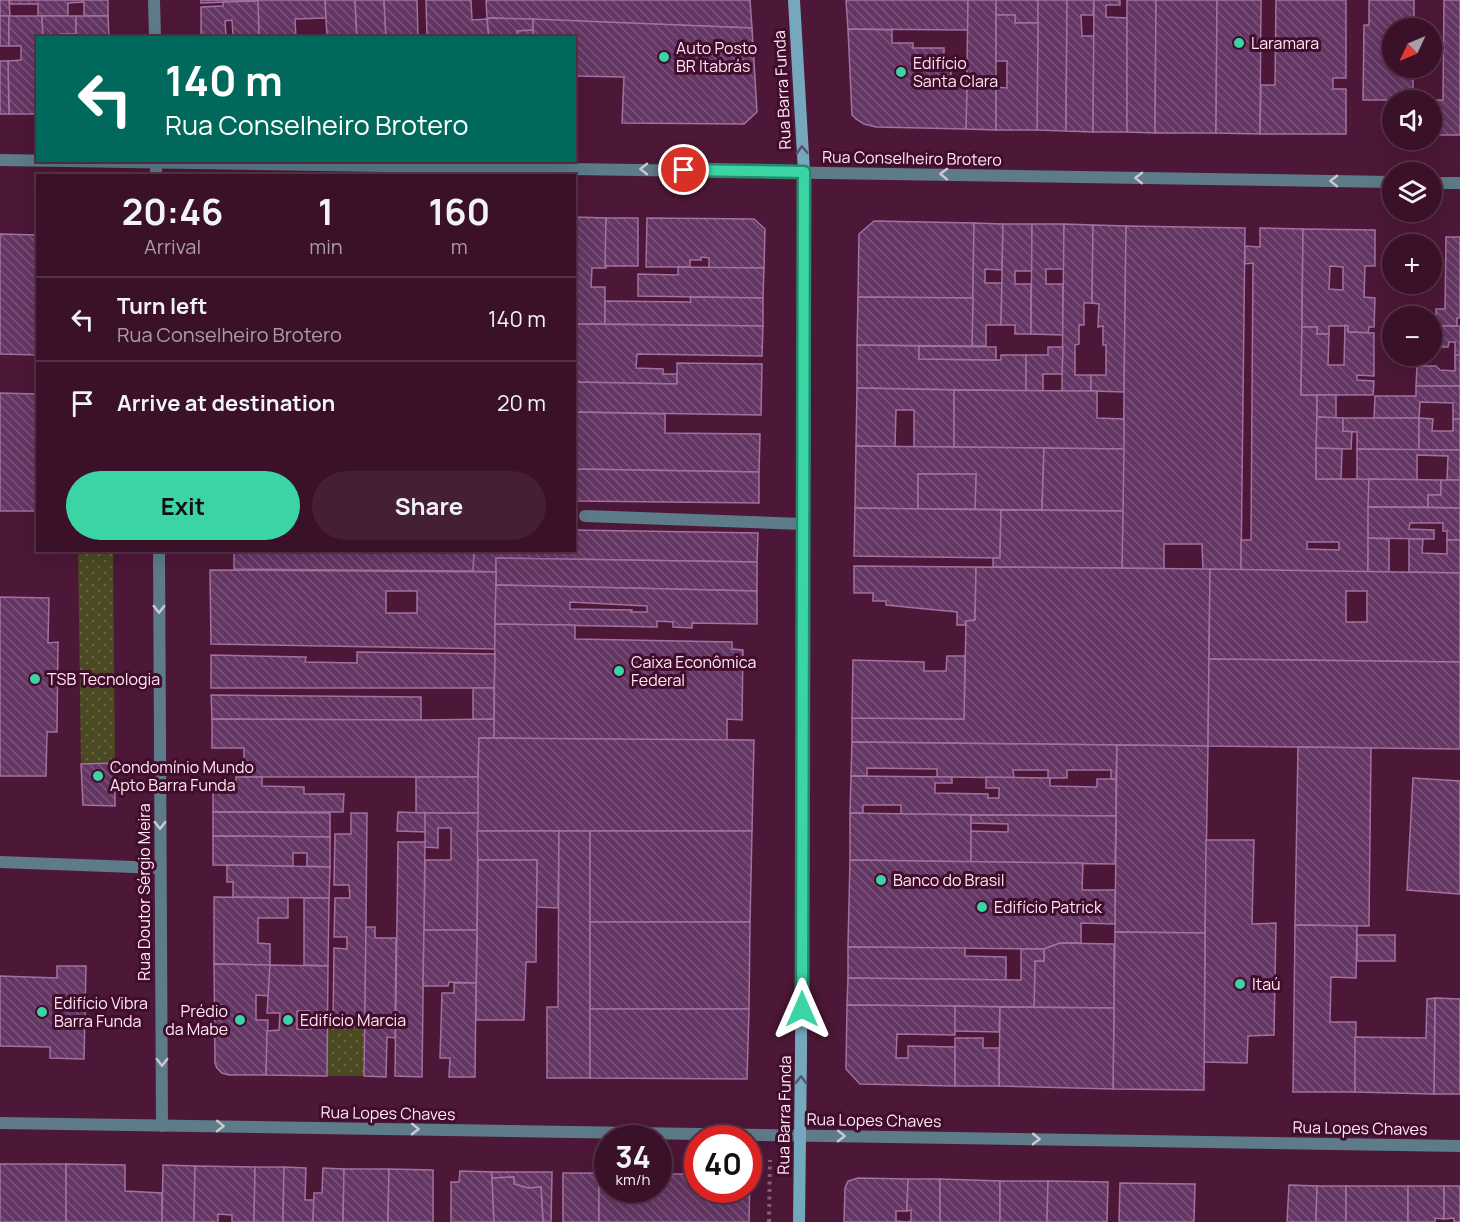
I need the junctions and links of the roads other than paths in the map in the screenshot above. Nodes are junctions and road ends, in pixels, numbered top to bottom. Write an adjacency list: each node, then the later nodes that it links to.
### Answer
1 (154, 0): 3 (street)
2 (794, 0): 8 (street, Rua Barra Funda, one-way to 2)
3 (155, 36)
4 (0, 160): 5 (street, Rua Conselheiro Brotero)
5 (36, 161)
6 (52, 162): 7 (street, Rua Conselheiro Brotero)
7 (156, 166): 8 (street, Rua Conselheiro Brotero, one-way to 7)
8 (804, 172): 9 (street, Rua Conselheiro Brotero, one-way to 8); 13 (street, Rua Barra Funda)
9 (1382, 182)
10 (1442, 183): 11 (street)
11 (1460, 183)
12 (585, 516): 13 (street)
13 (803, 524): 19 (street, Rua Barra Funda, one-way to 13)
14 (159, 552): 16 (street, Rua Doutor Sérgio Meira, one-way to 16)
15 (0, 862): 16 (street)
16 (160, 868): 18 (street, Rua Doutor Sérgio Meira, one-way to 18)
17 (0, 1123): 18 (street, Rua Lopes Chaves)
18 (162, 1126): 19 (street, Rua Lopes Chaves, one-way to 19)
19 (801, 1136): 20 (street, Rua Lopes Chaves, one-way to 20); 21 (street, Rua Barra Funda)
20 (1460, 1146)
21 (799, 1222)

